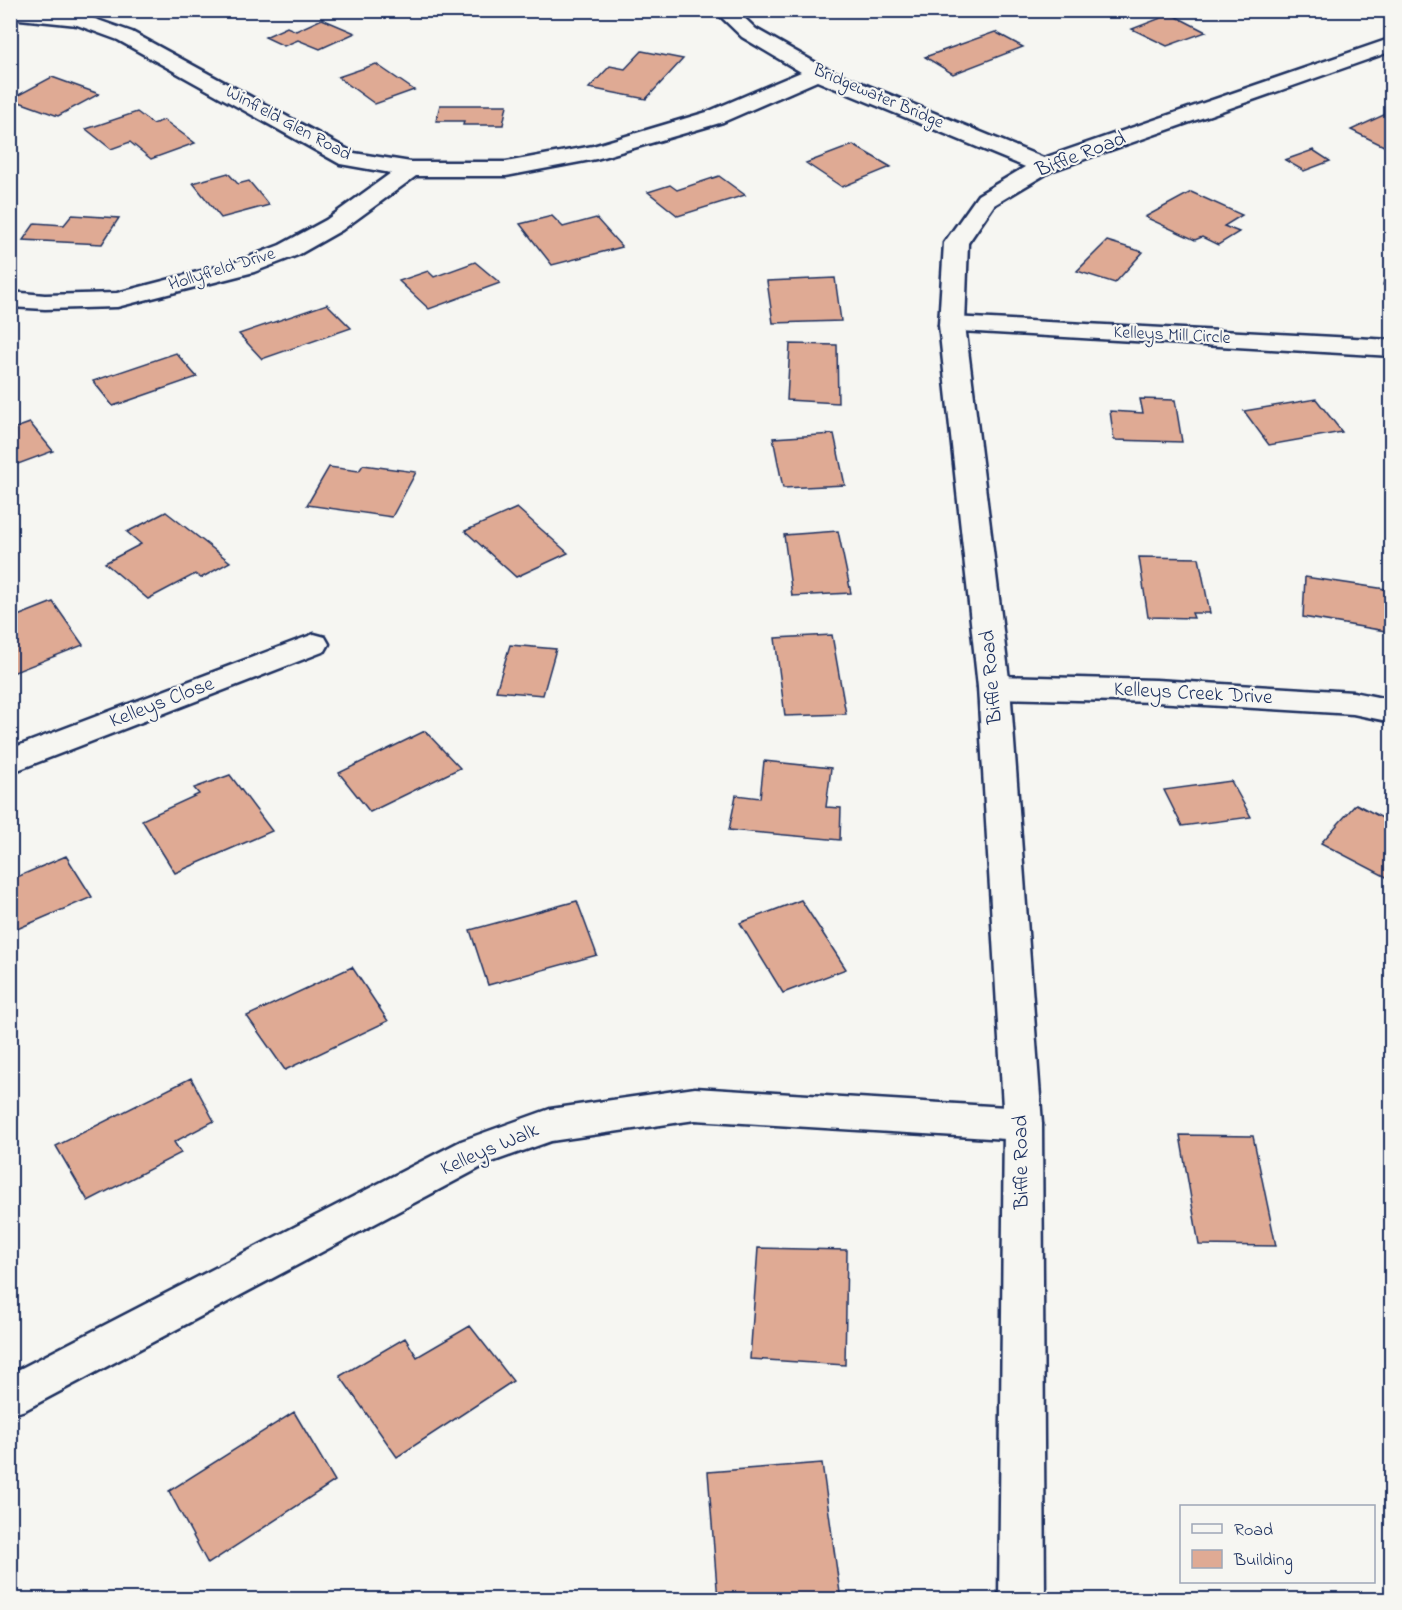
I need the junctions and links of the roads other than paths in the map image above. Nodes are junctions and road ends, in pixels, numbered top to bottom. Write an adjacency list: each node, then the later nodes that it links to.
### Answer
1 (724, 10): 4 (street, Bridgewater Bridge)
2 (10, 12): 6 (street, Winfield Glen Road)
3 (1392, 44): 5 (street, Biffle Road)
4 (818, 73): 5 (street, Bridgewater Bridge); 6 (street, Winfield Glen Road)
5 (1043, 166): 8 (street, Biffle Road)
6 (411, 169): 7 (street, Hollyfield Drive)
7 (10, 299)
8 (952, 325): 9 (street, Kelleys Mill Circle); 11 (street, Biffle Road)
9 (1392, 348)
10 (314, 644): 13 (street, Kelleys Close)
11 (994, 687): 12 (street, Kelleys Creek Drive); 14 (street, Biffle Road)
12 (1392, 711)
13 (10, 762)
14 (1023, 1124): 15 (street, Kelleys Walk); 16 (street, Biffle Road)
15 (10, 1396)
16 (1022, 1599)

